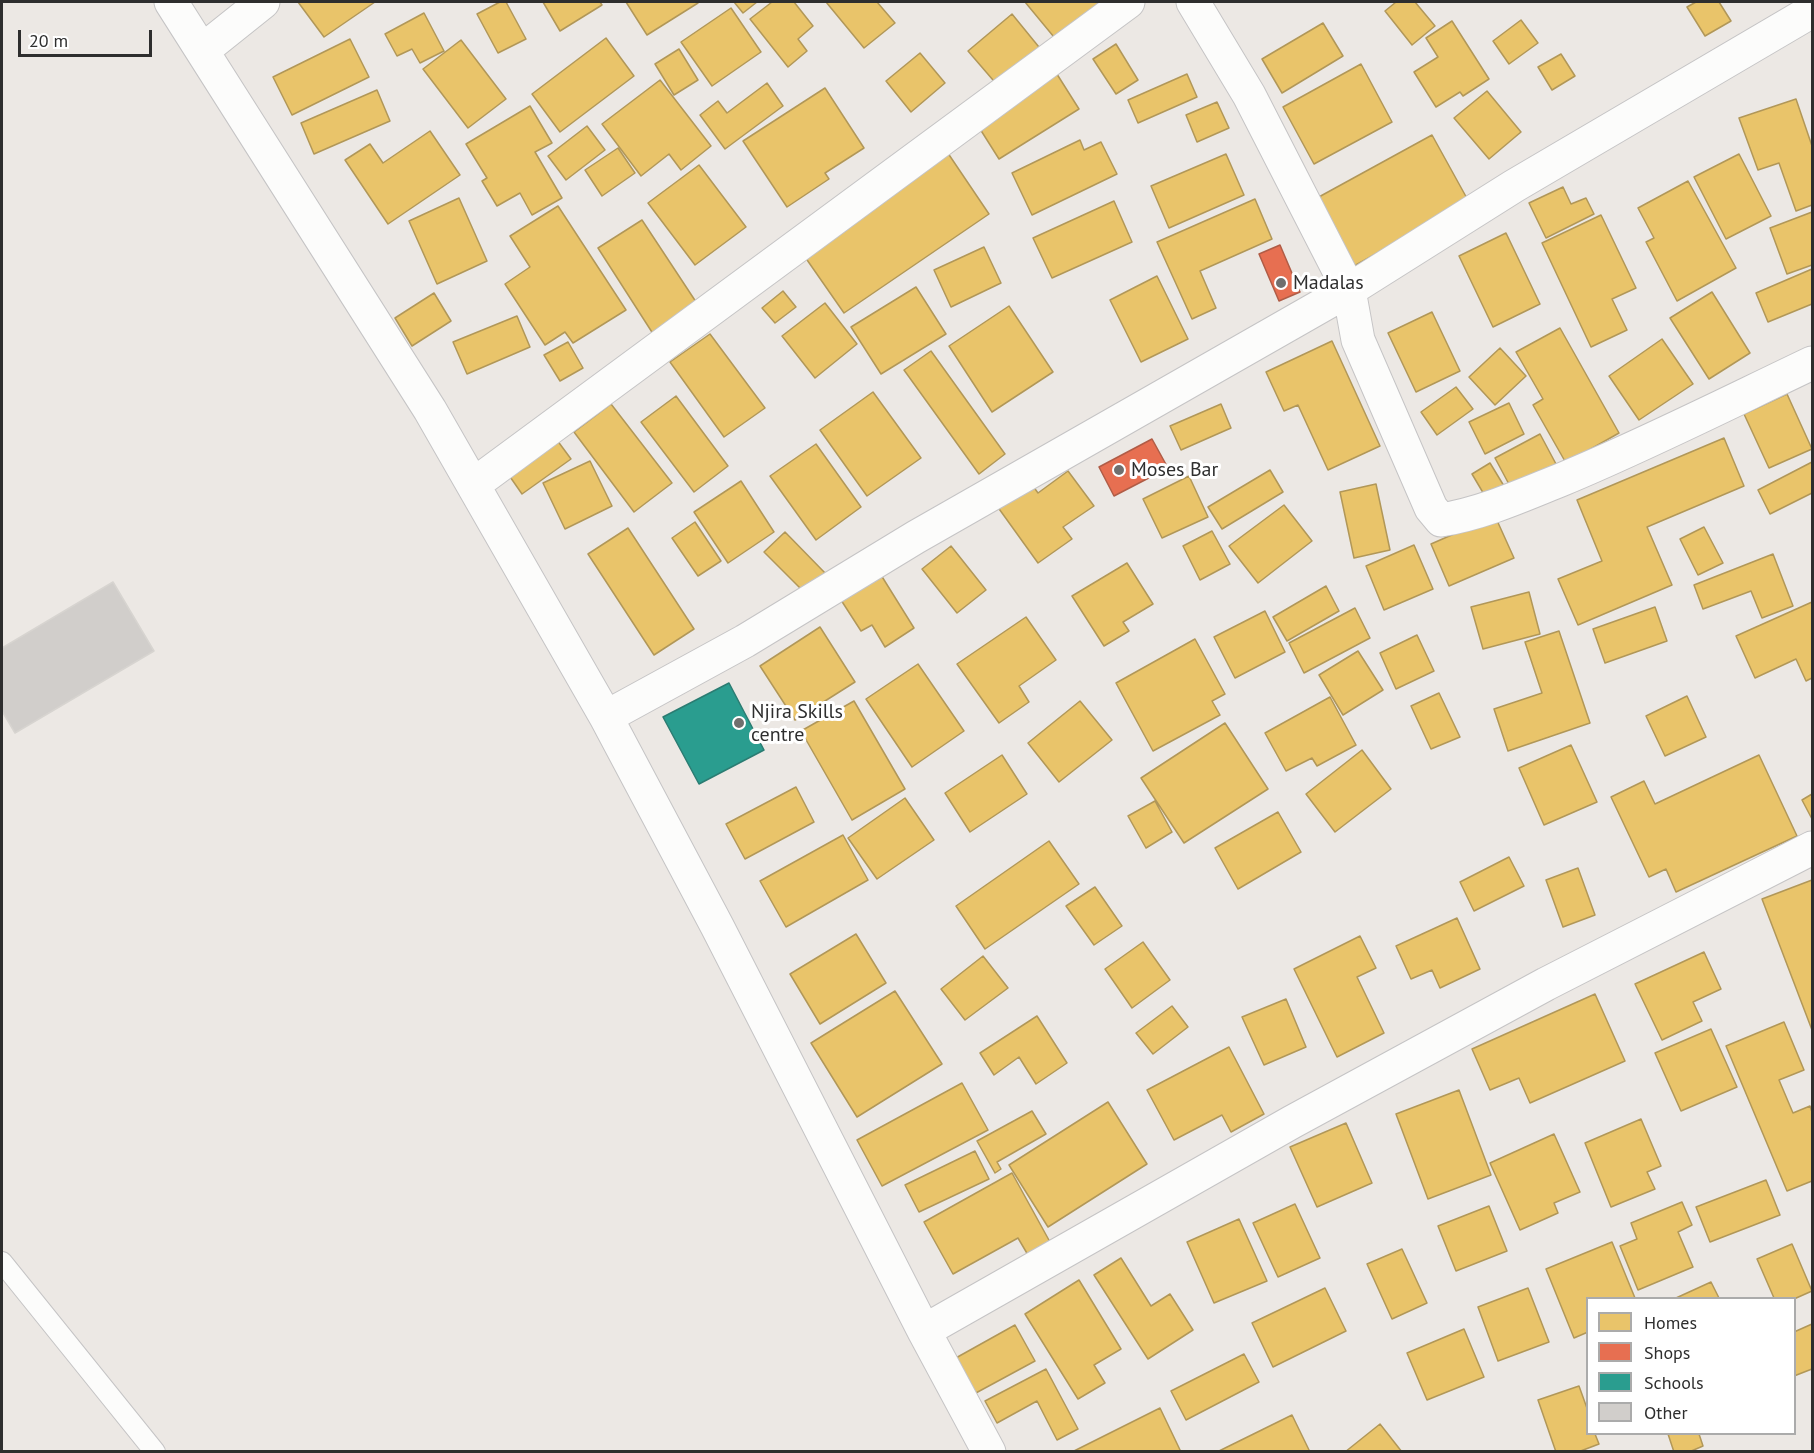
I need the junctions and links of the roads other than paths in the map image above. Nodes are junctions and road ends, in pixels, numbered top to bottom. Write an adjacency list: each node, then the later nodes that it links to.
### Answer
1 (171, 2): 6 (street)
2 (263, 2): 6 (street)
3 (1128, 2): 9 (street)
4 (1193, 2): 7 (street)
5 (1812, 11): 7 (street)
6 (203, 50): 9 (street)
7 (1349, 290): 8 (street); 10 (street)
8 (1812, 363)
9 (473, 485): 10 (street)
10 (606, 717): 13 (street)
11 (1812, 848): 13 (street)
12 (2, 1262): 14 (lane)
13 (924, 1331): 15 (street)
14 (155, 1452)
15 (989, 1452)

